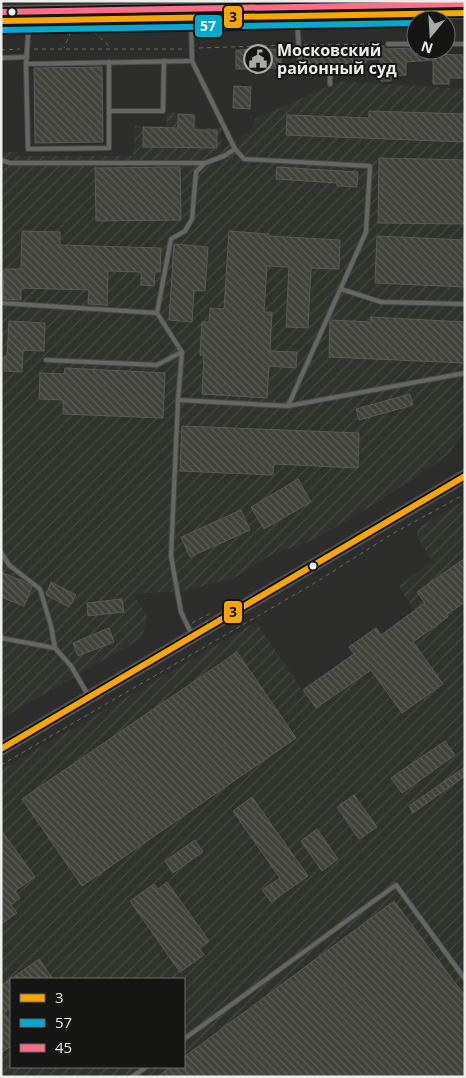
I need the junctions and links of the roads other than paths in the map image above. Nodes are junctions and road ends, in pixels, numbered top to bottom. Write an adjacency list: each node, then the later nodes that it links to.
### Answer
1 (465, 4): 2 (main road)
2 (1, 11)
3 (465, 14): 4 (main road)
4 (297, 16): 5 (main road); 17 (lane)
5 (191, 18): 6 (main road); 13 (lane)
6 (29, 20): 7 (main road); 10 (lane)
7 (1, 21)
8 (388, 44): 9 (lane)
9 (406, 44)
10 (27, 57): 11 (lane); 15 (lane)
11 (1, 58)
12 (164, 61): 13 (lane); 14 (lane); 19 (lane)
13 (192, 61): 20 (lane)
14 (109, 62): 15 (lane); 19 (lane)
15 (26, 64): 19 (lane)
16 (286, 68): 17 (lane)
17 (300, 68): 18 (lane)
18 (330, 84)
19 (109, 111)
20 (235, 149): 22 (lane); 23 (lane)
21 (1, 160): 22 (lane)
22 (205, 163): 26 (lane)
23 (340, 289): 25 (lane); 31 (lane)
24 (1, 303): 26 (lane)
25 (465, 304)
26 (157, 312): 27 (lane)
27 (182, 352): 28 (lane); 30 (lane)
28 (46, 360)
29 (465, 373): 31 (lane)
30 (178, 400): 31 (lane); 34 (lane)
31 (288, 406)
32 (465, 476): 34 (main road)
33 (1, 552): 36 (lane)
34 (193, 637): 37 (main road)
35 (1, 638): 36 (lane)
36 (55, 648): 37 (lane)
37 (89, 697): 38 (main road)
38 (1, 749)
39 (465, 979): 40 (lane)
40 (185, 1039)
41 (145, 1068): 42 (lane)
42 (132, 1077)

